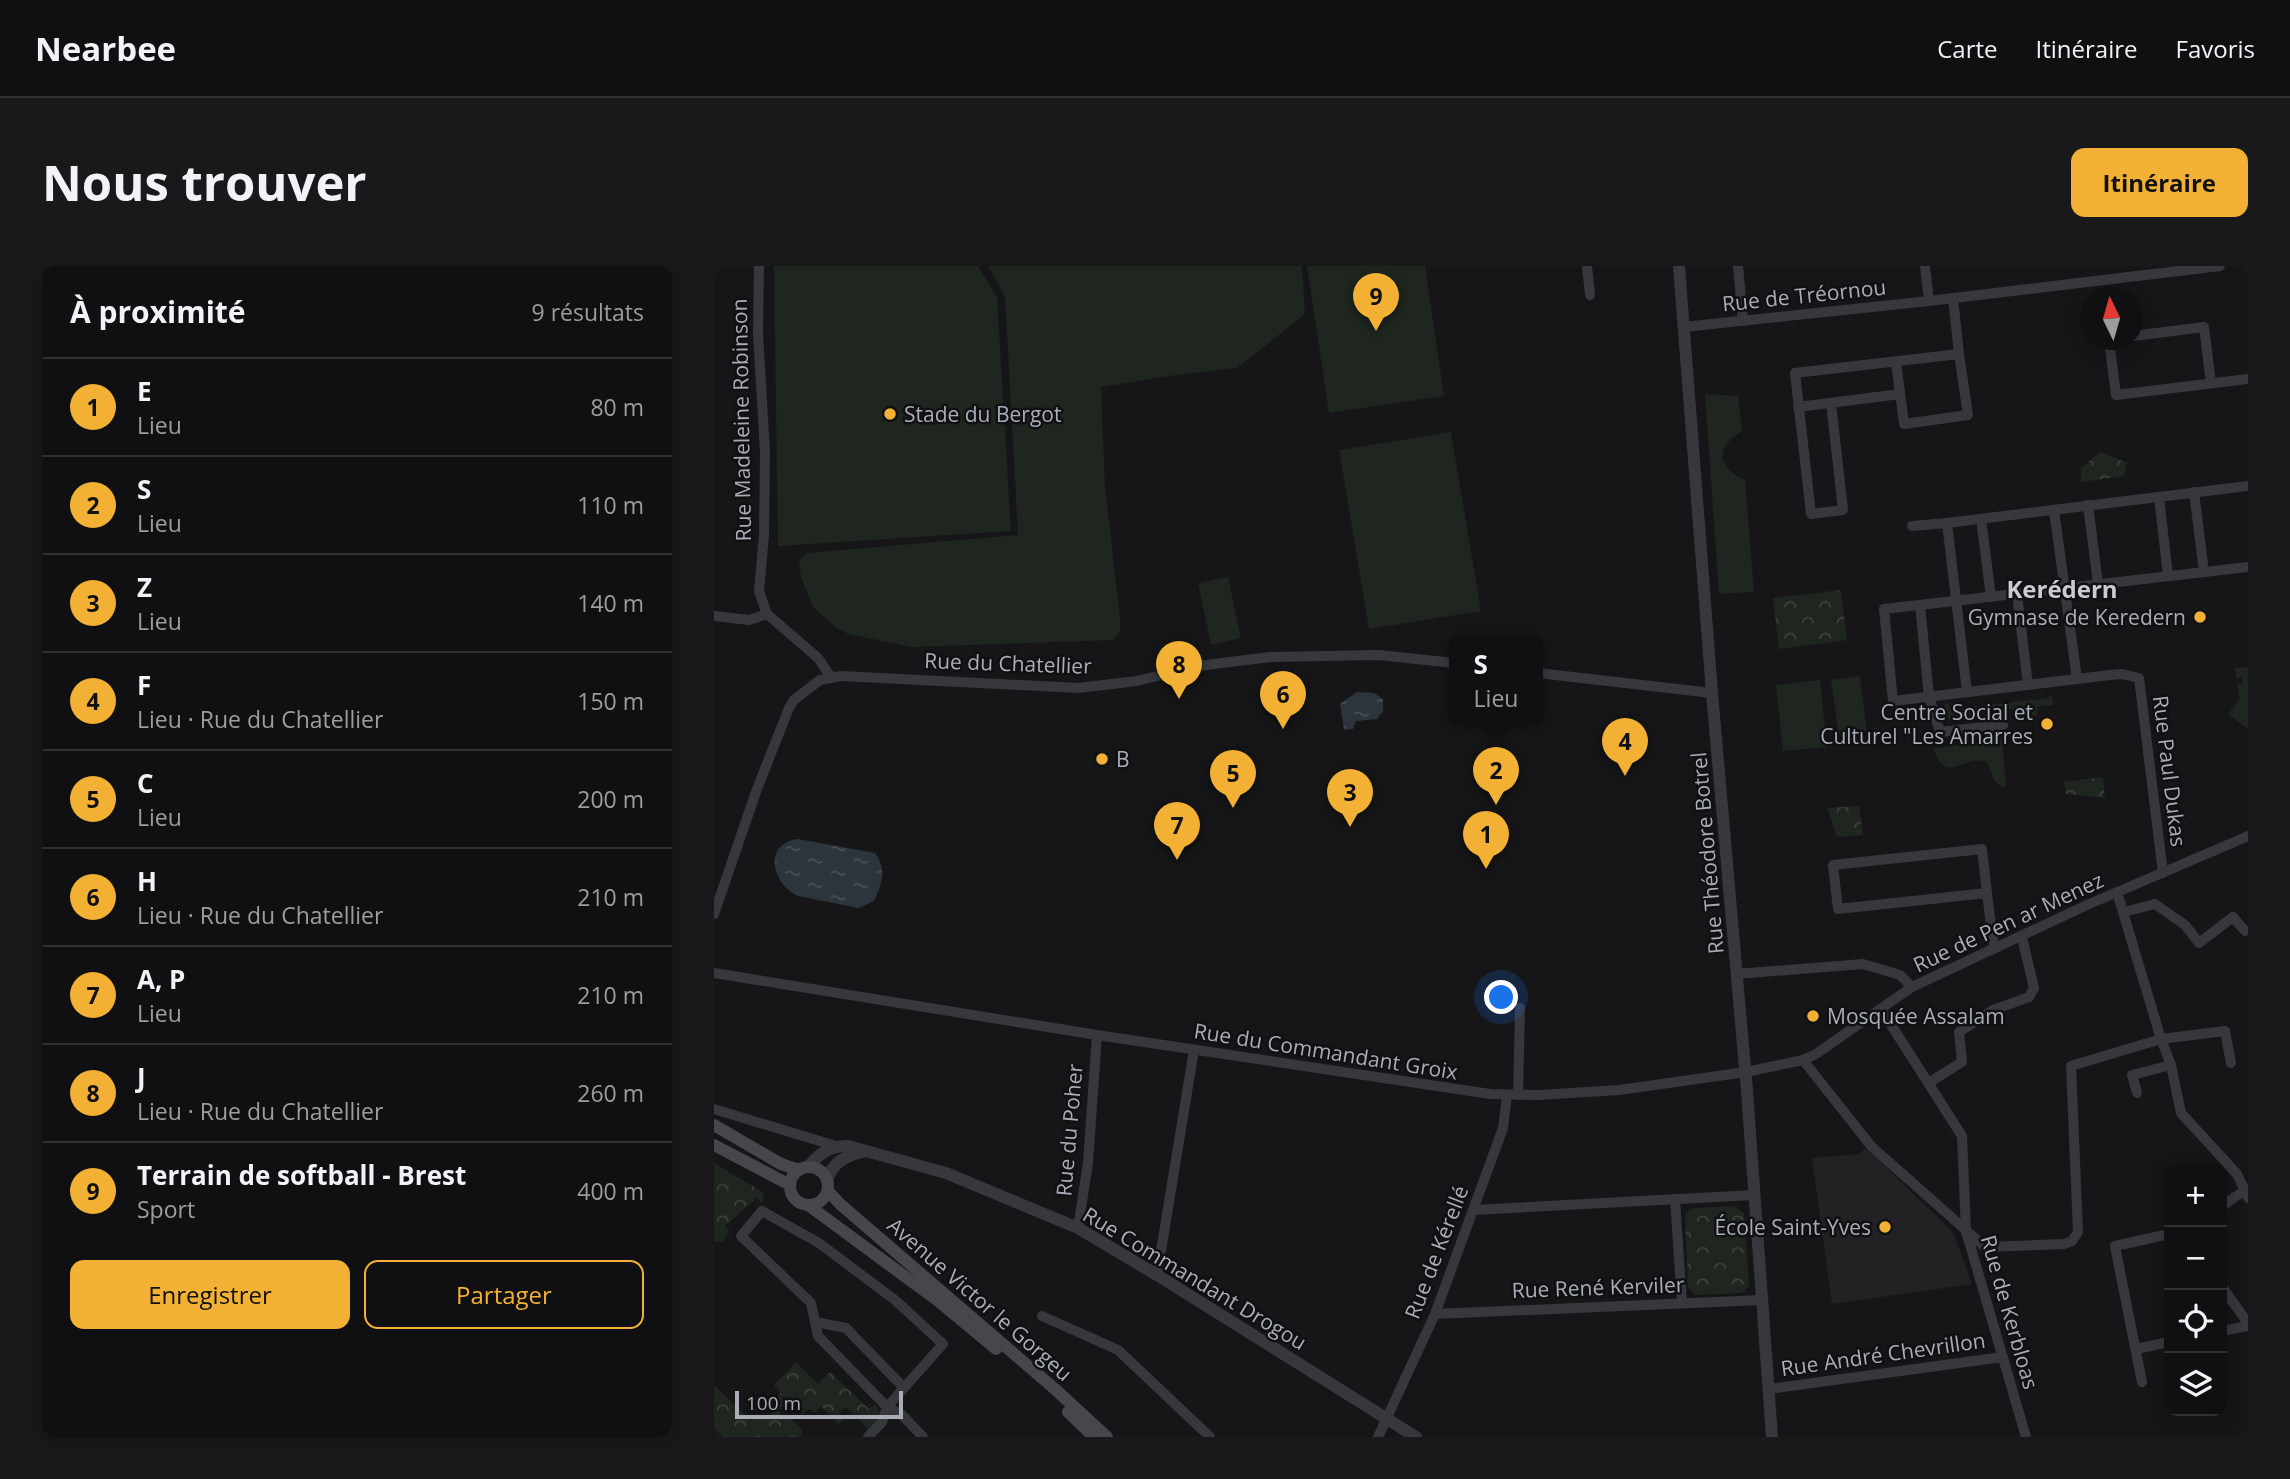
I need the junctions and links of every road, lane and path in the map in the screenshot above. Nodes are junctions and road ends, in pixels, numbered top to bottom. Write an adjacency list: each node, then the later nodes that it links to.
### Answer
1 (758, 266): 38 (street, Rue Madeleine Robinson)
2 (1587, 266): 7 (street)
3 (1679, 266): 11 (street, Rue Théodore Botrel)
4 (1738, 266): 10 (street)
5 (1925, 266): 9 (street)
6 (2220, 266): 8 (street, Rue de Tréornou)
7 (1590, 295)
8 (1953, 298): 9 (street, Rue de Tréornou); 14 (street)
9 (1929, 301): 10 (street, Rue de Tréornou)
10 (1743, 321): 11 (street, Rue de Tréornou)
11 (1685, 327): 46 (street, Rue Théodore Botrel)
12 (2143, 335): 17 (street)
13 (2110, 350): 17 (street)
14 (1959, 354): 15 (street); 18 (street)
15 (1896, 362): 18 (street); 20 (street)
16 (2248, 379): 17 (street)
17 (2211, 383)
18 (1900, 394): 19 (street)
19 (1831, 403): 20 (street); 20 (street)
20 (1798, 407)
21 (2248, 486): 22 (street)
22 (2194, 492): 23 (street); 30 (street)
23 (2159, 497): 24 (street); 31 (street)
24 (2088, 505): 25 (street); 32 (street)
25 (2054, 510): 26 (street); 33 (street)
26 (1981, 519): 27 (street); 35 (street)
27 (1947, 523): 28 (street); 36 (street)
28 (1912, 526)
29 (2248, 567): 30 (street)
30 (2204, 572): 31 (street)
31 (2168, 576): 32 (street)
32 (2098, 584): 33 (street)
33 (2063, 588): 34 (street); 43 (street)
34 (2017, 593): 35 (street); 44 (street)
35 (1992, 597): 36 (street)
36 (1957, 600): 37 (street); 45 (street)
37 (1920, 605): 47 (street); 47 (street)
38 (766, 614): 39 (street); 42 (street)
39 (714, 616)
40 (1449, 662): 42 (street, Rue du Chatellier)
41 (1543, 674): 46 (street)
42 (831, 677): 54 (street)
43 (2077, 679): 44 (street); 50 (street, Rue Paul Dukas)
44 (2028, 685): 45 (street)
45 (1967, 692): 47 (street)
46 (1712, 693): 59 (street, Rue Théodore Botrel)
47 (1929, 696): 48 (street)
48 (2003, 725)
49 (2248, 835): 50 (street, Rue de Pen ar Menez)
50 (2163, 873): 51 (street, Rue de Pen ar Menez)
51 (2117, 892): 53 (street); 56 (street, Rue de Pen ar Menez)
52 (1987, 893): 52 (street); 57 (street)
53 (2124, 912): 55 (street); 64 (street)
54 (714, 914)
55 (2245, 931)
56 (2022, 937): 57 (street, Rue de Pen ar Menez); 70 (street)
57 (1994, 949): 60 (street, Rue de Pen ar Menez)
58 (714, 973): 63 (street, Rue du Commandant Groix)
59 (1737, 974): 60 (street, Rue de Pen ar Menez); 69 (street, Rue Théodore Botrel)
60 (1912, 987): 62 (street, Rue du Commandant Groix)
61 (1520, 1008): 72 (street, Rue de Kérellé)
62 (1881, 1009): 66 (street, Rue du Commandant Groix); 70 (street, Rue de Kerbloas)
63 (1097, 1035): 65 (street, Rue du Commandant Groix); 87 (street, Rue du Poher)
64 (2161, 1039): 67 (street); 68 (street); 88 (street)
65 (1194, 1050): 72 (street, Rue du Commandant Groix); 90 (street)
66 (1803, 1060): 69 (street, Rue du Commandant Groix); 88 (street)
67 (2231, 1063)
68 (2171, 1065): 71 (street); 81 (street)
69 (1746, 1072): 72 (street, Rue du Commandant Groix); 82 (street, Rue Théodore Botrel)
70 (1930, 1083): 88 (street, Rue de Kerbloas)
71 (2137, 1093)
72 (1513, 1095): 86 (street, Rue de Kérellé)
73 (714, 1109): 76 (street)
74 (714, 1125): 78 (main road)
75 (714, 1145): 79 (main road)
76 (836, 1146): 77 (street, Rue Commandant Drogou); 78 (street)
77 (863, 1152): 80 (street); 87 (street, Rue Commandant Drogou)
78 (804, 1169): 79 (main road); 80 (main road)
79 (790, 1185): 85 (main road)
80 (827, 1185): 85 (main road); 110 (main road, Avenue Victor le Gorgeu)
81 (2246, 1194): 84 (street)
82 (1754, 1195): 83 (street); 92 (street, Rue Théodore Botrel)
83 (1675, 1199): 86 (street); 93 (street)
84 (2227, 1204)
85 (808, 1205): 109 (main road, Avenue Victor le Gorgeu)
86 (1473, 1210): 94 (street, Rue de Kérellé)
87 (1078, 1228): 90 (street, Rue Commandant Drogou)
88 (1966, 1231): 101 (street, Rue de Kerbloas)
89 (2164, 1235): 100 (street)
90 (1157, 1275): 106 (street, Rue Commandant Drogou)
91 (2224, 1290): 97 (street)
92 (1762, 1300): 93 (street, Rue René Kerviler); 104 (street, Rue Théodore Botrel)
93 (1682, 1303): 94 (street, Rue René Kerviler)
94 (1435, 1314): 106 (street, Rue de Kérellé)
95 (1042, 1315): 111 (street)
96 (815, 1322): 103 (street); 103 (street); 105 (street)
97 (2248, 1324): 98 (street)
98 (2227, 1330)
99 (2164, 1343): 100 (street)
100 (2136, 1349): 102 (street)
101 (2003, 1357): 104 (street, Rue André Chevrillon); 115 (street, Rue de Kerbloas)
102 (2142, 1382)
103 (904, 1388): 105 (street)
104 (1769, 1389): 114 (street, Rue Théodore Botrel)
105 (887, 1407): 107 (street); 108 (street)
106 (1388, 1418): 112 (street, Rue de Kérellé); 113 (street, Rue Commandant Drogou)
107 (868, 1437)
108 (923, 1437)
109 (1094, 1437)
110 (1107, 1437)
111 (1210, 1437)
112 (1378, 1437)
113 (1416, 1437)
114 (1772, 1437)
115 (2026, 1437)

